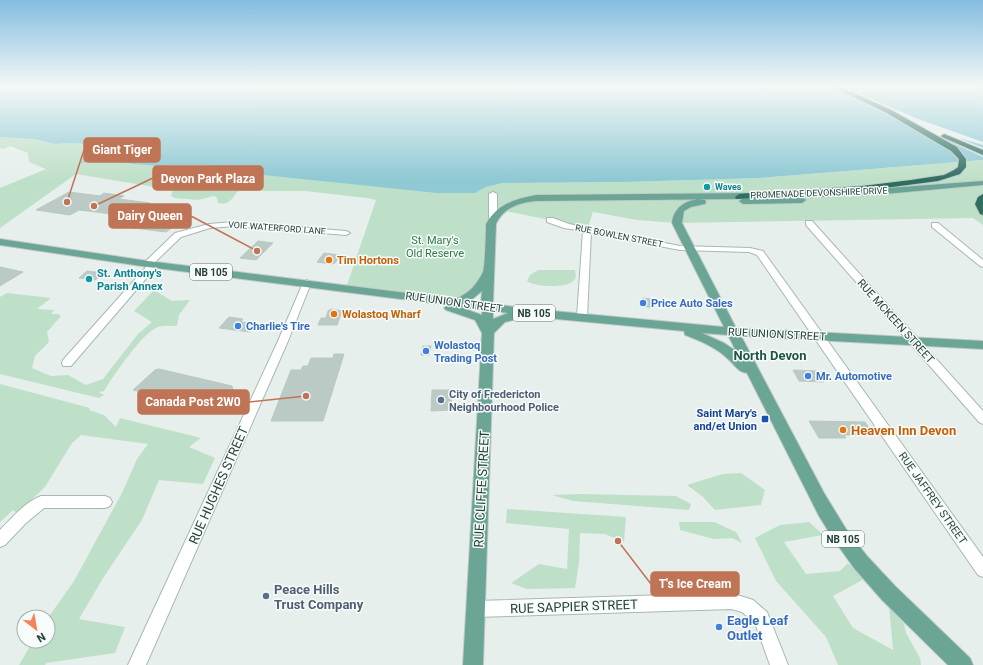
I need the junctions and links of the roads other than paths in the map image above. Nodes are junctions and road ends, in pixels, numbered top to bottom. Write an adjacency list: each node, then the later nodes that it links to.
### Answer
1 (899, 117): 11 (highway)
2 (903, 117): 7 (highway)
3 (907, 117): 4 (highway)
4 (926, 124)
5 (939, 129): 6 (highway)
6 (978, 142)
7 (983, 153)
8 (983, 184): 11 (main road, PROMENADE DEVONSHIRE DRIVE)
9 (983, 189): 21 (main road, PROMENADE DEVONSHIRE DRIVE)
10 (493, 194): 14 (street)
11 (739, 196): 14 (main road, PROMENADE DEVONSHIRE DRIVE)
12 (983, 197): 13 (highway)
13 (983, 212)
14 (493, 218): 25 (main road, RUE CLIFFE STREET)
15 (550, 220): 18 (street, RUE BOWLEN STREET)
16 (809, 223): 36 (street, RUE MCKEEN STREET)
17 (935, 225): 24 (street)
18 (587, 230): 21 (street, RUE BOWLEN STREET); 31 (street)
19 (346, 233): 23 (street, VOIE WATERFORD LANE)
20 (0, 242): 23 (main road, RUE UNION STREET / NB 105)
21 (690, 248): 22 (street, RUE BOWLEN STREET); 33 (main road)
22 (757, 252): 35 (street, RUE JAFFREY STREET)
23 (151, 264): 26 (main road, RUE UNION STREET / NB 105); 38 (street, VOIE WATERFORD LANE)
24 (983, 264)
25 (489, 268): 28 (main road); 29 (main road, RUE CLIFFE STREET)
26 (307, 283): 27 (main road, RUE UNION STREET / NB 105); 45 (street, RUE HUGHES STREET)
27 (423, 298): 28 (main road, RUE UNION STREET / NB 105); 34 (main road)
28 (454, 303): 29 (main road, RUE UNION STREET / NB 105)
29 (487, 307): 30 (main road, RUE UNION STREET / NB 105); 34 (main road, RUE CLIFFE STREET)
30 (532, 313): 31 (main road, RUE UNION STREET / NB 105); 34 (main road)
31 (582, 317): 32 (main road, RUE UNION STREET / NB 105)
32 (674, 327): 33 (main road, RUE UNION STREET / NB 105); 39 (main road)
33 (732, 332): 35 (main road, RUE UNION STREET); 39 (main road, NB 105)
34 (488, 333): 44 (main road, RUE CLIFFE STREET)
35 (820, 337): 36 (main road, RUE UNION STREET); 43 (street, RUE JAFFREY STREET)
36 (914, 341): 37 (main road, RUE UNION STREET); 40 (street, RUE MCKEEN STREET)
37 (983, 345)
38 (68, 363)
39 (759, 386): 48 (main road, NB 105)
40 (983, 419)
41 (105, 502): 42 (street)
42 (0, 540)
43 (983, 570)
44 (475, 609): 46 (main road, RUE CLIFFE STREET); 47 (street, RUE SAPPIER STREET)
45 (137, 665)
46 (473, 665)
47 (779, 665)
48 (964, 665)

